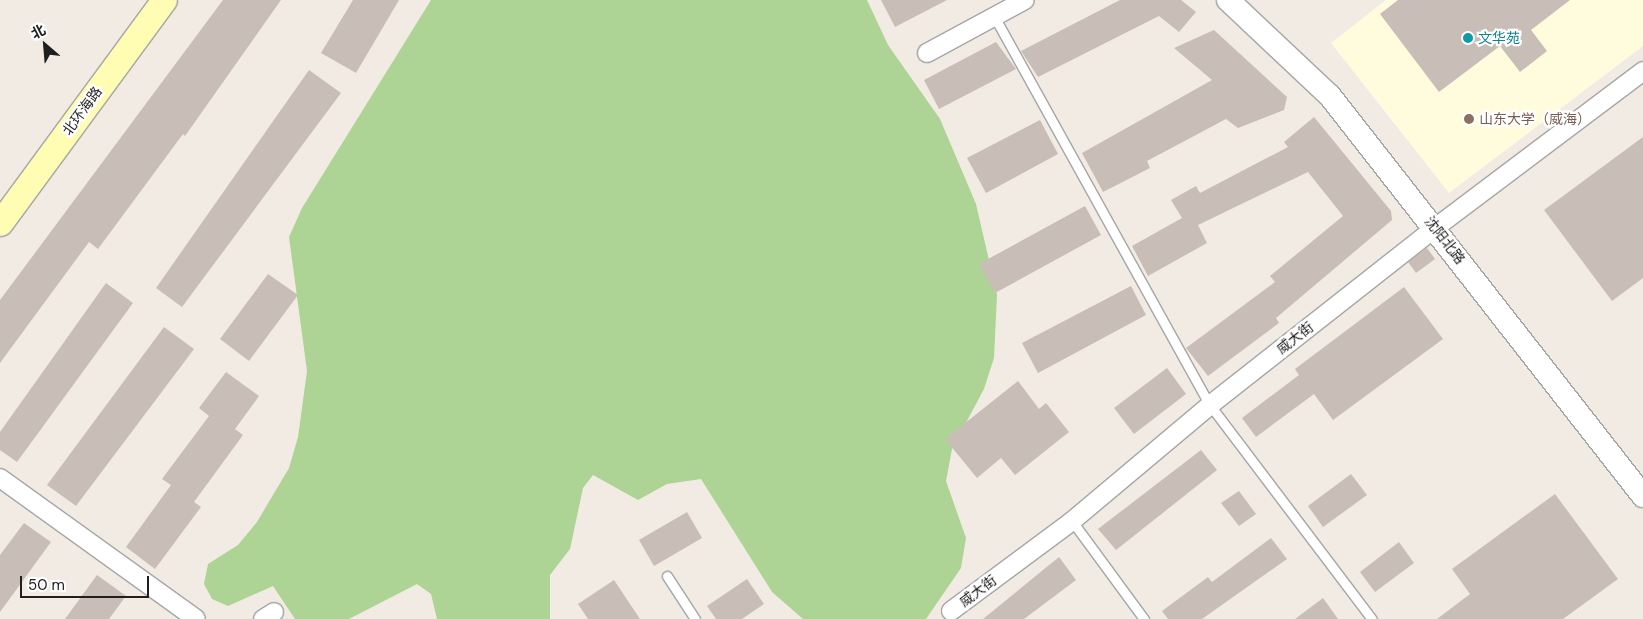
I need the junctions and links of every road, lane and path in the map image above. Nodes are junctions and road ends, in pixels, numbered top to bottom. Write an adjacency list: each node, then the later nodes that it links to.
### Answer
1 (164, 0): 8 (main road, 北环海路)
2 (1025, 0): 5 (street)
3 (1228, 0): 9 (street, 沈阳北路)
4 (1246, 0): 9 (street, 沈阳北路)
5 (994, 16): 6 (street); 10 (lane)
6 (927, 52)
7 (1643, 71): 9 (street, 威大街)
8 (0, 223)
9 (1441, 223): 10 (street, 威大街); 11 (street, 沈阳北路); 13 (street, 沈阳北路)
10 (1210, 405): 14 (street, 威大街); 20 (lane)
11 (1643, 477)
12 (0, 478): 17 (street)
13 (1643, 496)
14 (1072, 521): 16 (street, 威大街); 19 (lane)
15 (667, 576): 18 (lane)
16 (952, 611)
17 (196, 619)
18 (695, 619)
19 (1144, 619)
20 (1372, 619)

